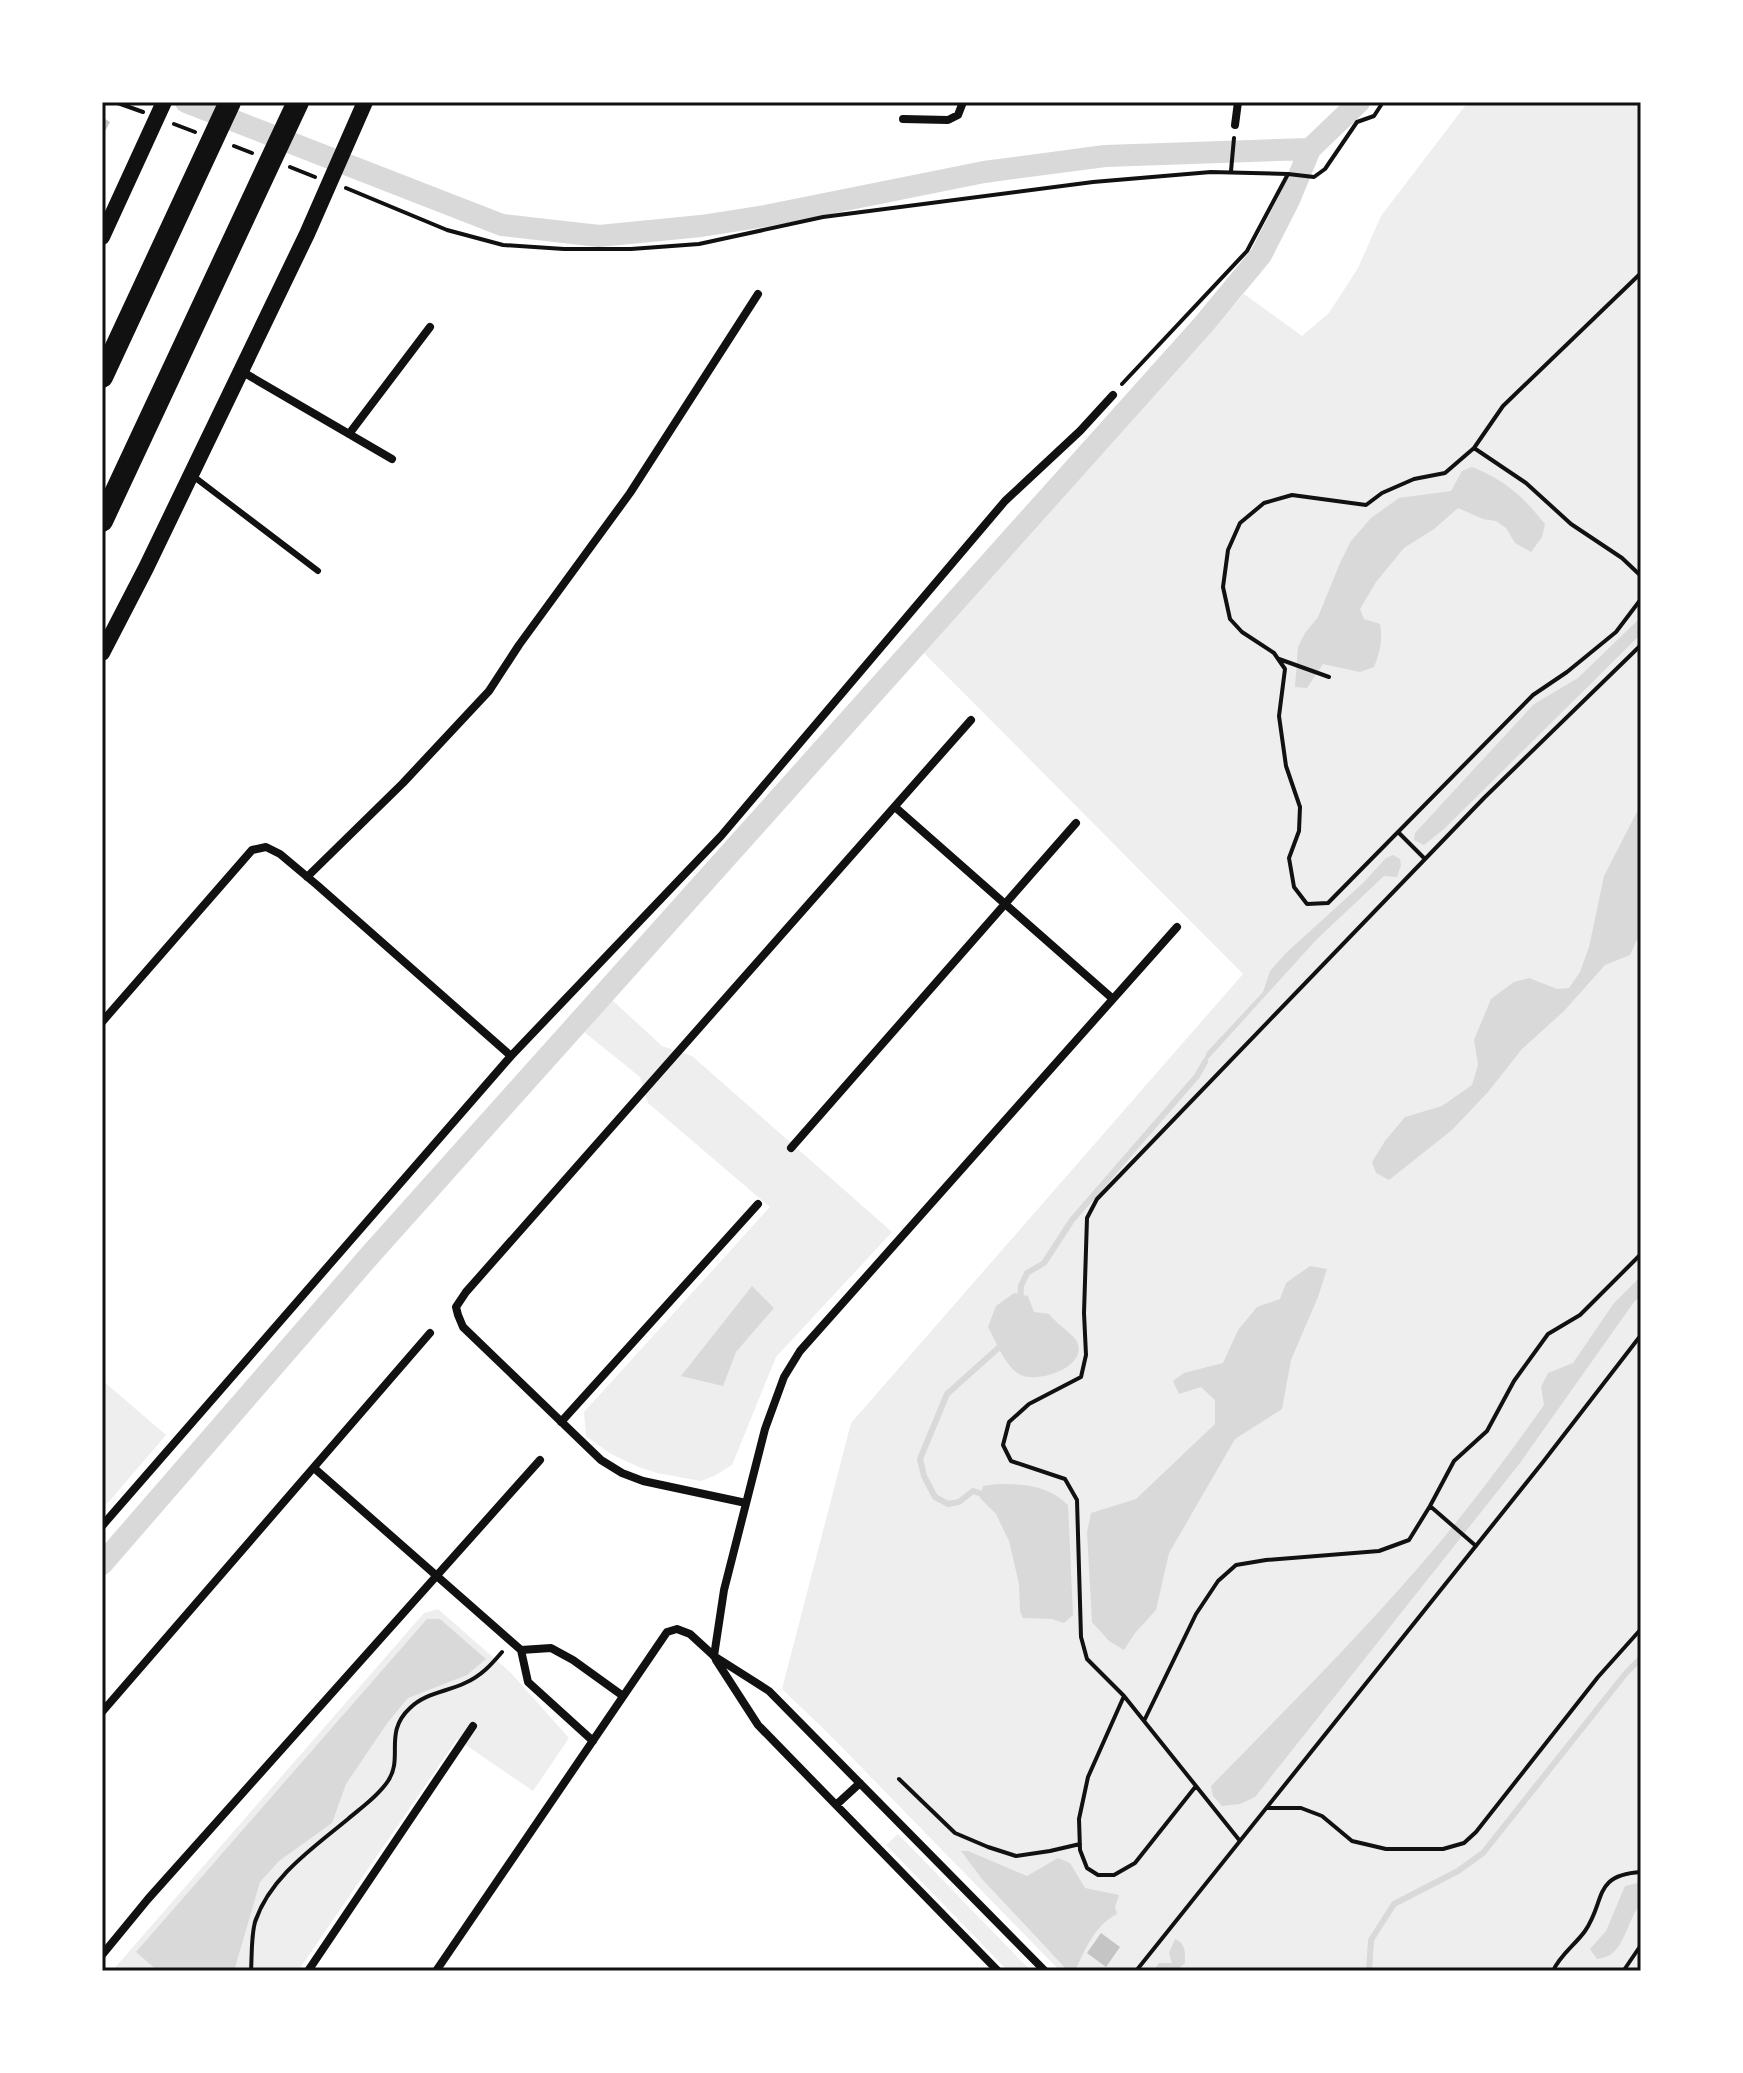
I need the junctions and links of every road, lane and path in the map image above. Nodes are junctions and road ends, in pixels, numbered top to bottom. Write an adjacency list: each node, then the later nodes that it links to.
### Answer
1 (115, 102): 9 (path)
2 (164, 102): 21 (main road)
3 (230, 102): 26 (highway)
4 (298, 102): 32 (highway)
5 (963, 102): 10 (street)
6 (1238, 102): 12 (street)
7 (1383, 102): 18 (path)
8 (363, 108): 25 (main road)
9 (145, 113)
10 (903, 119)
11 (175, 124): 13 (path)
12 (1235, 129): 17 (path)
13 (204, 135)
14 (234, 146): 15 (path)
15 (263, 157)
16 (278, 163): 19 (path)
17 (1231, 171): 18 (path); 20 (path)
18 (1288, 174): 27 (path)
19 (322, 179)
20 (337, 185)
21 (102, 237)
22 (1641, 273): 29 (path)
23 (758, 294): 45 (street)
24 (430, 327): 28 (street)
25 (241, 371): 28 (street); 31 (main road)
26 (102, 377)
27 (1113, 395): 50 (street)
28 (349, 434): 30 (street)
29 (1474, 448): 34 (path); 38 (path)
30 (392, 459)
31 (191, 475): 33 (lane); 37 (main road)
32 (102, 521)
33 (318, 571)
34 (1641, 576)
35 (1641, 599): 43 (path)
36 (1641, 645): 44 (path)
37 (102, 653)
38 (1278, 659): 39 (path); 43 (path)
39 (1329, 677)
40 (971, 720): 41 (street)
41 (895, 807): 46 (street); 56 (street)
42 (1076, 823): 46 (street)
43 (1398, 832): 44 (path)
44 (1425, 859): 69 (path)
45 (307, 877): 49 (street); 50 (street)
46 (1005, 904): 48 (street); 51 (street)
47 (1177, 927): 48 (street)
48 (1113, 999): 59 (street)
49 (102, 1022)
50 (511, 1056): 61 (street)
51 (791, 1148)
52 (758, 1204): 56 (street)
53 (1641, 1254): 60 (path)
54 (430, 1333): 58 (street)
55 (1641, 1335): 62 (path)
56 (561, 1422): 59 (street)
57 (540, 1460): 63 (street)
58 (314, 1468): 63 (street); 70 (street)
59 (746, 1503): 67 (street)
60 (1430, 1506): 62 (path); 71 (path)
61 (102, 1526)
62 (1476, 1546): 78 (path)
63 (437, 1576): 65 (street); 83 (street)
64 (1641, 1629): 78 (path)
65 (512, 1641): 66 (street); 85 (path)
66 (521, 1650): 68 (street); 73 (street)
67 (714, 1656): 68 (street); 75 (street); 77 (street)
68 (623, 1696): 73 (street)
69 (1124, 1696): 71 (path); 80 (path)
70 (102, 1712)
71 (1144, 1721): 76 (path)
72 (473, 1726): 86 (street)
73 (593, 1741): 87 (street)
74 (899, 1779): 80 (path)
75 (860, 1783): 77 (street); 89 (street)
76 (1196, 1786): 79 (path); 80 (path)
77 (836, 1805): 88 (street)
78 (1267, 1808): 79 (path)
79 (1240, 1841): 90 (path)
80 (1080, 1844)
81 (1641, 1872): 91 (path)
82 (1641, 1945): 92 (path)
83 (102, 1955)
84 (1641, 1970): 92 (path)
85 (251, 1971)
86 (308, 1971)
87 (436, 1971)
88 (998, 1971)
89 (1045, 1971)
90 (1136, 1971)
91 (1553, 1971)
92 (1622, 1971)

